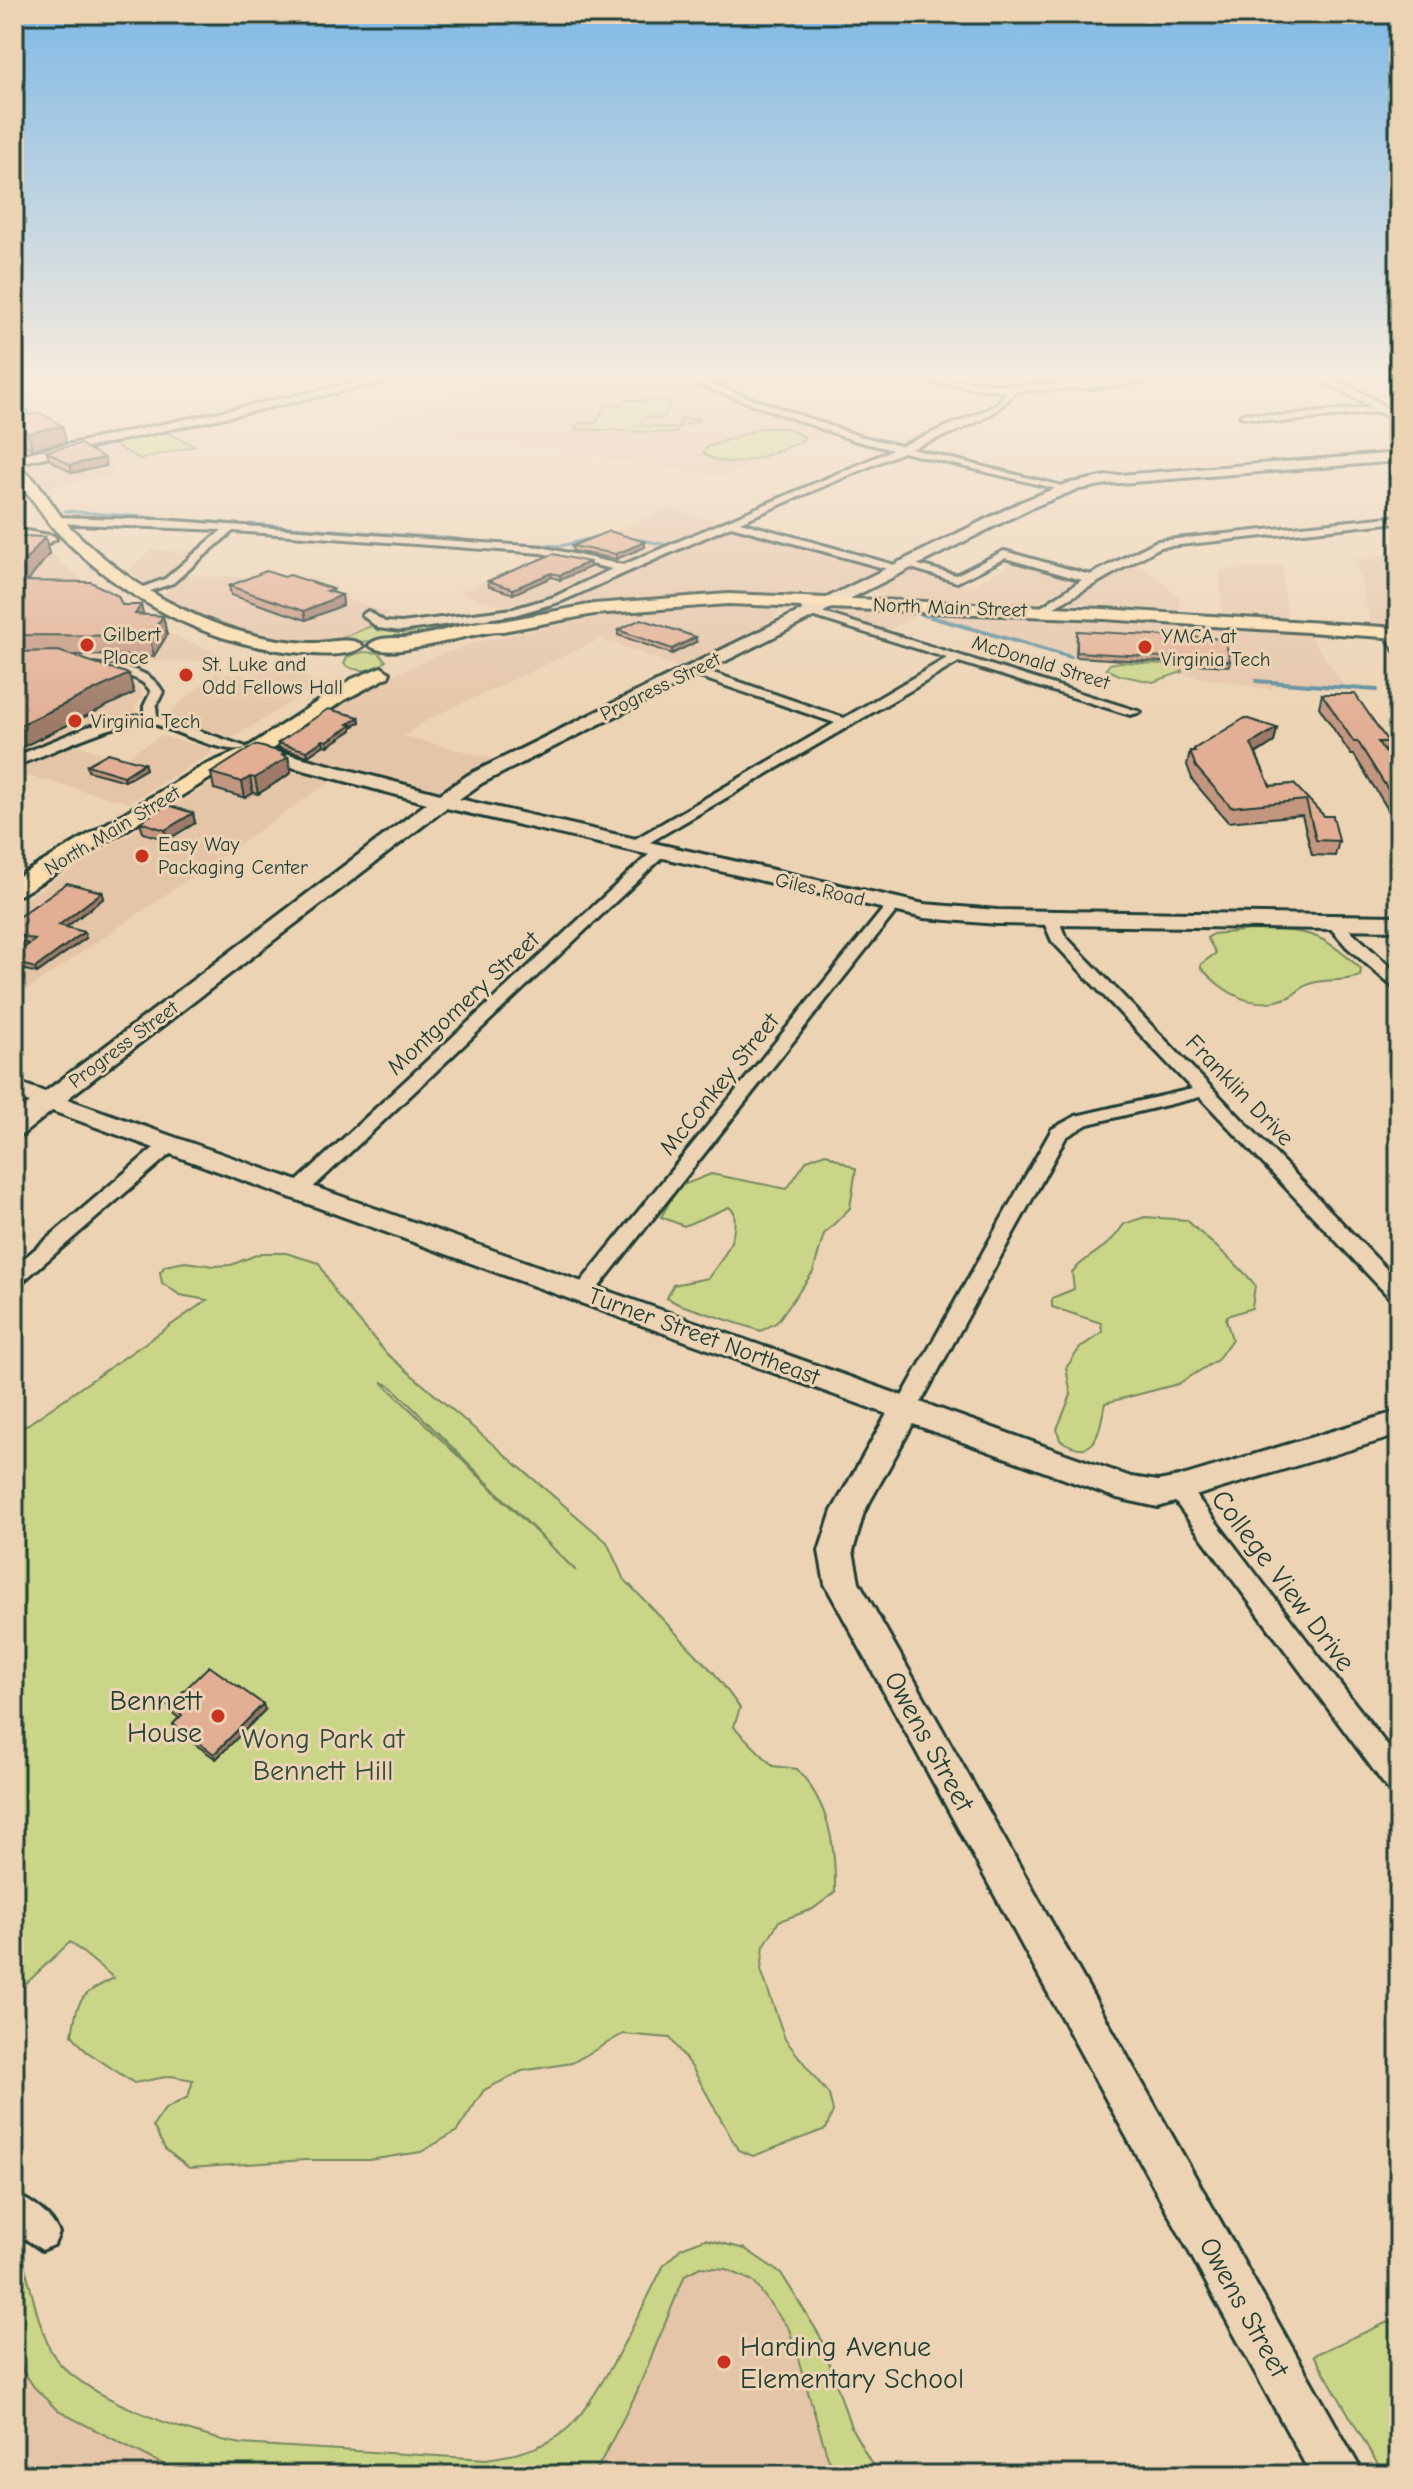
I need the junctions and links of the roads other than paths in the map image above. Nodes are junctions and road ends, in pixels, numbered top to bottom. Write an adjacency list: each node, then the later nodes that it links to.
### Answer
1 (37, 492): 6 (main road)
2 (798, 492): 5 (street)
3 (1056, 492): 9 (street)
4 (1399, 519): 11 (street)
5 (727, 521): 9 (street); 10 (street)
6 (66, 524): 7 (street); 13 (main road)
7 (231, 528): 10 (street); 13 (street)
8 (22, 530): 12 (main road)
9 (902, 567): 11 (street); 15 (street)
10 (623, 568): 16 (street)
11 (1091, 579): 18 (street)
12 (98, 581): 13 (main road); 14 (main road)
13 (139, 592): 19 (main road)
14 (117, 596): 19 (main road); 29 (main road)
15 (830, 602): 17 (main road, North Main Street); 18 (main road, North Main Street)
16 (564, 606): 17 (main road, North Main Street); 20 (street); 21 (main road, North Main Street)
17 (806, 607): 25 (street, McDonald Street); 28 (street, Progress Street)
18 (1042, 611): 22 (main road, North Main Street)
19 (170, 612): 24 (main road, North Main Street)
20 (368, 615)
21 (503, 626): 23 (main road, North Main Street); 27 (main road, North Main Street)
22 (1396, 638)
23 (378, 645): 24 (main road, North Main Street); 27 (main road)
24 (354, 646): 29 (main road, North Main Street)
25 (958, 657): 30 (street, McDonald Street); 32 (street)
26 (85, 667): 31 (street)
27 (393, 667): 29 (main road); 33 (main road, North Main Street)
28 (692, 670): 32 (street); 35 (street, Progress Street)
29 (331, 671): 33 (main road, North Main Street)
30 (1135, 712)
31 (150, 718): 33 (street); 34 (street)
32 (844, 722): 36 (street)
33 (251, 744): 35 (street, Giles Road); 38 (main road, North Main Street)
34 (14, 762)
35 (443, 801): 36 (street, Giles Road); 46 (street, Progress Street)
36 (635, 845): 37 (street, Giles Road)
37 (661, 851): 39 (street, Giles Road); 49 (street, Montgomery Street)
38 (14, 889)
39 (893, 906): 40 (street, Giles Road); 51 (street, McConkey Street)
40 (1050, 918): 41 (street, Giles Road); 45 (street, Franklin Drive)
41 (1334, 923): 42 (street, Giles Road); 43 (street)
42 (1399, 923)
43 (1399, 983)
44 (14, 1089): 46 (street, Turner Street Northeast)
45 (1204, 1091): 52 (street, Franklin Drive); 53 (street, Owens Street)
46 (49, 1101): 47 (street, Progress Street); 48 (street, Turner Street Northeast)
47 (14, 1128)
48 (169, 1145): 49 (street, Turner Street Northeast); 50 (street)
49 (298, 1191): 51 (street, Turner Street Northeast)
50 (14, 1278)
51 (583, 1293): 53 (street, Turner Street Northeast)
52 (1399, 1295)
53 (906, 1409): 55 (street, Turner Street Northeast); 59 (street, Owens Street)
54 (1399, 1423): 55 (street, Turner Street Northeast)
55 (1179, 1490): 56 (street, College View Drive)
56 (1399, 1782)
57 (14, 2210): 58 (street)
58 (42, 2233)
59 (1339, 2475)

